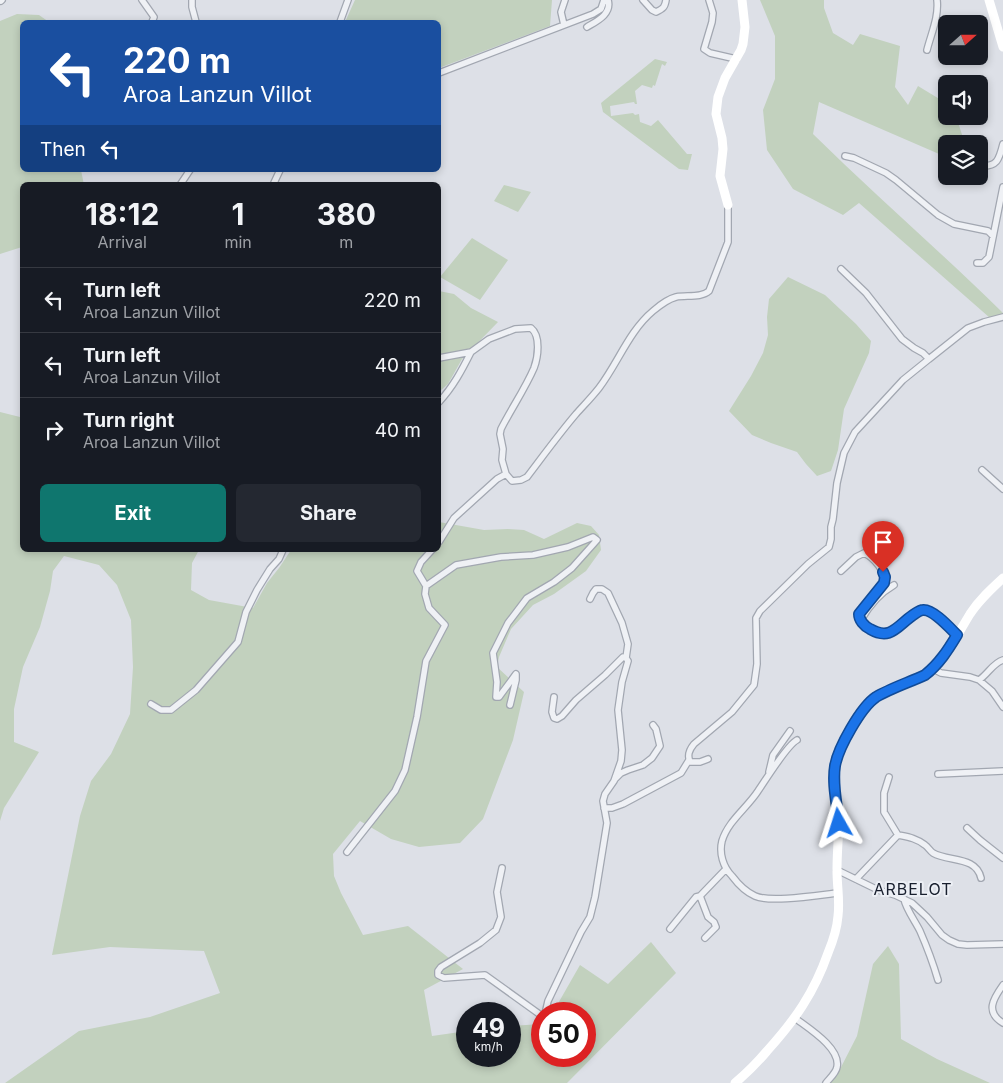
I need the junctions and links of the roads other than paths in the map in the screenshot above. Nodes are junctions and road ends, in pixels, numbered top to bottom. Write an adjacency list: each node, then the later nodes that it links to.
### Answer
1 (142, 0): 13 (street)
2 (192, 0): 14 (street)
3 (348, 0): 15 (street)
4 (565, 0): 16 (street)
5 (604, 0): 16 (street)
6 (608, 0): 17 (street)
7 (643, 0): 8 (street)
8 (666, 0)
9 (710, 0): 20 (street)
10 (742, 0): 20 (main road)
11 (936, 0): 19 (street)
12 (990, 0): 18 (main road)
13 (153, 20)
14 (195, 20)
15 (341, 20)
16 (564, 26): 21 (street)
17 (587, 28)
18 (1003, 47)
19 (927, 50)
20 (736, 59): 26 (main road)
21 (441, 72)
22 (1003, 144): 24 (street)
23 (845, 156): 27 (street)
24 (988, 167)
25 (1003, 188): 27 (street)
26 (728, 206): 36 (street)
27 (993, 236): 28 (street)
28 (977, 263)
29 (841, 269): 33 (street)
30 (1003, 317): 33 (street)
31 (471, 352): 32 (street); 34 (street); 36 (street)
32 (441, 358)
33 (930, 359): 60 (street)
34 (441, 400)
35 (982, 470): 37 (street)
36 (506, 474): 38 (street)
37 (1003, 489)
38 (441, 539)
39 (282, 552): 53 (street)
40 (430, 552): 44 (street)
41 (841, 572): 46 (street)
42 (1003, 578): 47 (main road)
43 (894, 585): 46 (street)
44 (426, 586): 54 (street); 69 (street)
45 (590, 599): 48 (street)
46 (860, 620): 47 (street)
47 (957, 635): 50 (main road)
48 (626, 658): 52 (street); 65 (street)
49 (1003, 660): 51 (street)
50 (936, 666): 51 (street); 73 (main road)
51 (979, 680): 55 (street)
52 (554, 697)
53 (151, 704)
54 (510, 705)
55 (1003, 707)
56 (653, 725): 65 (street)
57 (790, 732): 62 (street)
58 (797, 740): 62 (street)
59 (708, 759): 60 (street)
60 (689, 760): 66 (street)
61 (1003, 771): 63 (street)
62 (769, 774): 72 (street)
63 (938, 774)
64 (889, 777): 68 (street)
65 (614, 781): 66 (street)
66 (604, 808): 84 (street)
67 (968, 828): 70 (street)
68 (898, 835): 74 (street); 75 (street)
69 (347, 852)
70 (1003, 858)
71 (502, 868): 85 (street)
72 (726, 869): 76 (street); 77 (street)
73 (837, 870): 75 (street); 76 (main road)
74 (981, 878)
75 (856, 879): 78 (street)
76 (838, 893): 86 (main road)
77 (700, 896): 79 (street); 80 (street)
78 (904, 899): 81 (street); 82 (street)
79 (670, 929)
80 (705, 938)
81 (1003, 944)
82 (938, 980)
83 (1003, 985): 87 (street)
84 (548, 1002)
85 (531, 1006)
86 (795, 1018): 88 (main road); 89 (street)
87 (1003, 1023)
88 (735, 1083)
89 (826, 1083)

